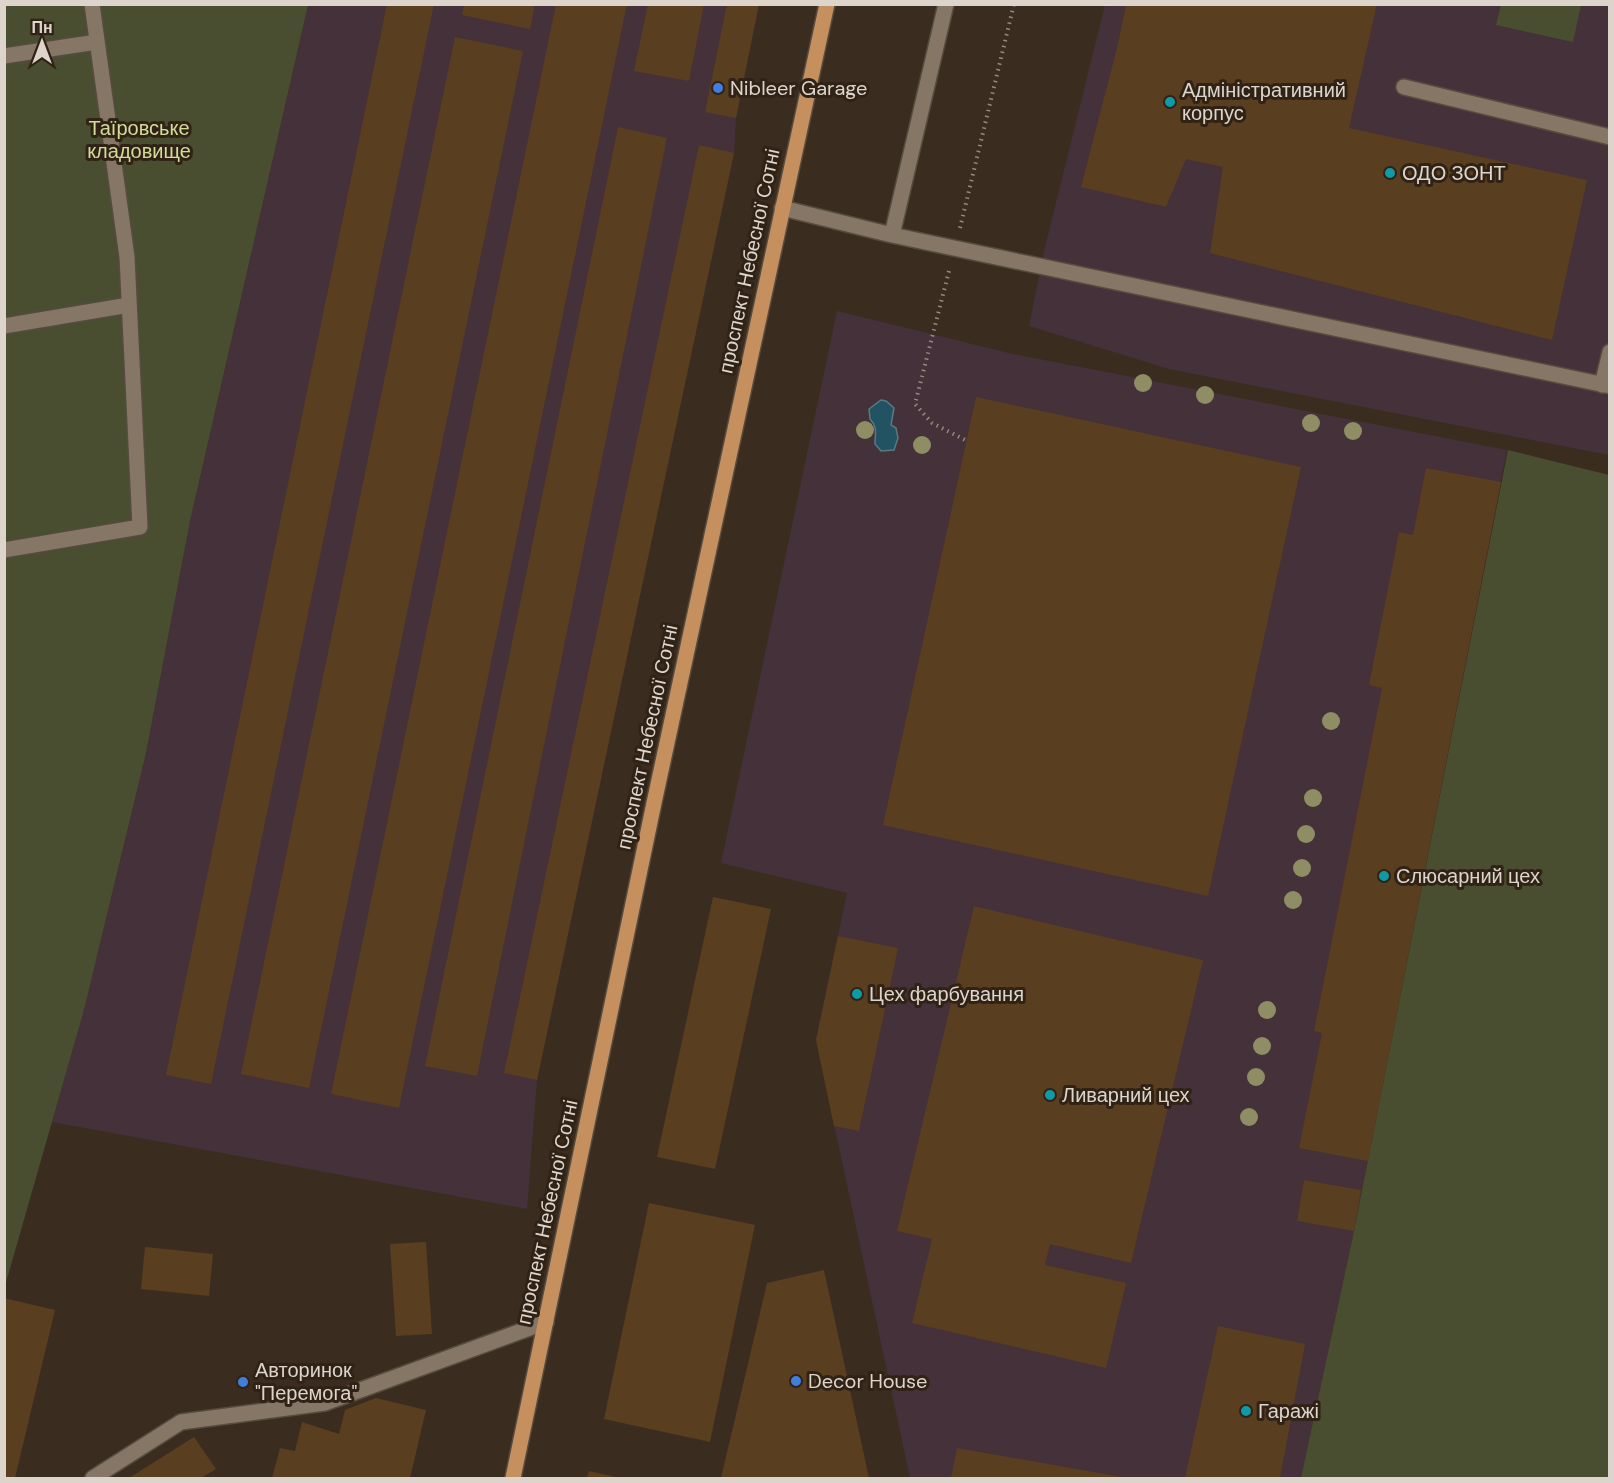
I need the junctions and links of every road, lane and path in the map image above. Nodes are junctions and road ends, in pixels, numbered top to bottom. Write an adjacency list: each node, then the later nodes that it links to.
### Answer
1 (92, 4): 4 (lane)
2 (827, 4): 8 (main road, проспект Небесної Сотні)
3 (946, 4): 9 (lane)
4 (97, 42): 5 (lane); 10 (lane)
5 (4, 57)
6 (1404, 87): 7 (lane)
7 (1610, 137)
8 (782, 208): 9 (lane); 15 (main road, проспект Небесної Сотні)
9 (892, 235): 13 (lane)
10 (129, 305): 11 (lane); 14 (lane)
11 (4, 326)
12 (1610, 352): 13 (lane)
13 (1606, 386)
14 (4, 550)
15 (546, 1322): 16 (lane); 17 (main road, проспект Небесної Сотні)
16 (93, 1479)
17 (513, 1479)

